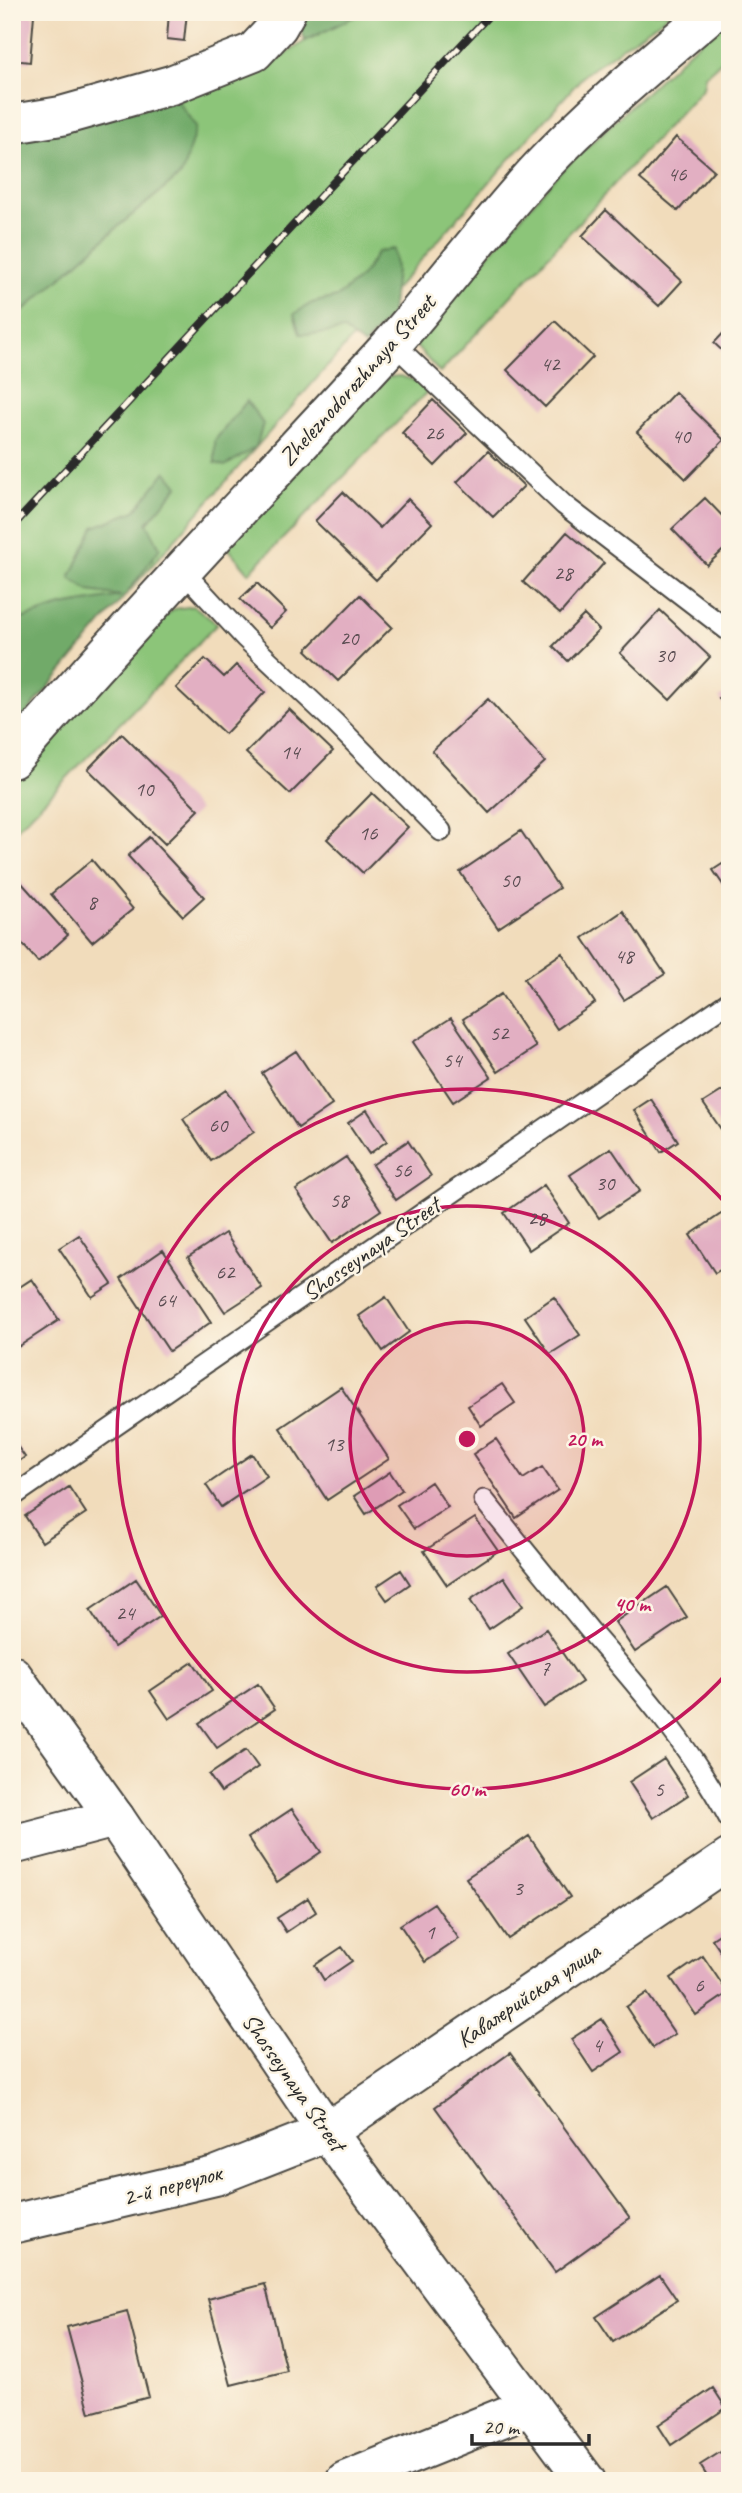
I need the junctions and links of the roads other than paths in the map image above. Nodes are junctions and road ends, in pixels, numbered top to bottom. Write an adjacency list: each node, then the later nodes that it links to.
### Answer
1 (286, 12): 3 (street)
2 (712, 12): 4 (street, Zheleznodorozhnaya Street)
3 (12, 124)
4 (393, 342): 5 (street, Zheleznodorozhnaya Street); 6 (lane)
5 (183, 571): 7 (street, Zheleznodorozhnaya Street); 8 (lane)
6 (730, 632)
7 (12, 759)
8 (441, 831)
9 (730, 1001): 10 (lane, Shosseynaya Street)
10 (12, 1497)
11 (484, 1500): 14 (lane)
12 (12, 1675): 13 (street, Shosseynaya Street)
13 (116, 1818): 15 (street); 17 (street, Shosseynaya Street)
14 (730, 1820)
15 (12, 1845)
16 (730, 1858): 17 (street, Кавалерийская улица)
17 (327, 2132): 18 (street, 2-й переулок); 19 (street, Shosseynaya Street)
18 (12, 2224)
19 (531, 2406): 20 (street); 21 (street, Shosseynaya Street)
20 (345, 2481)
21 (586, 2481)

